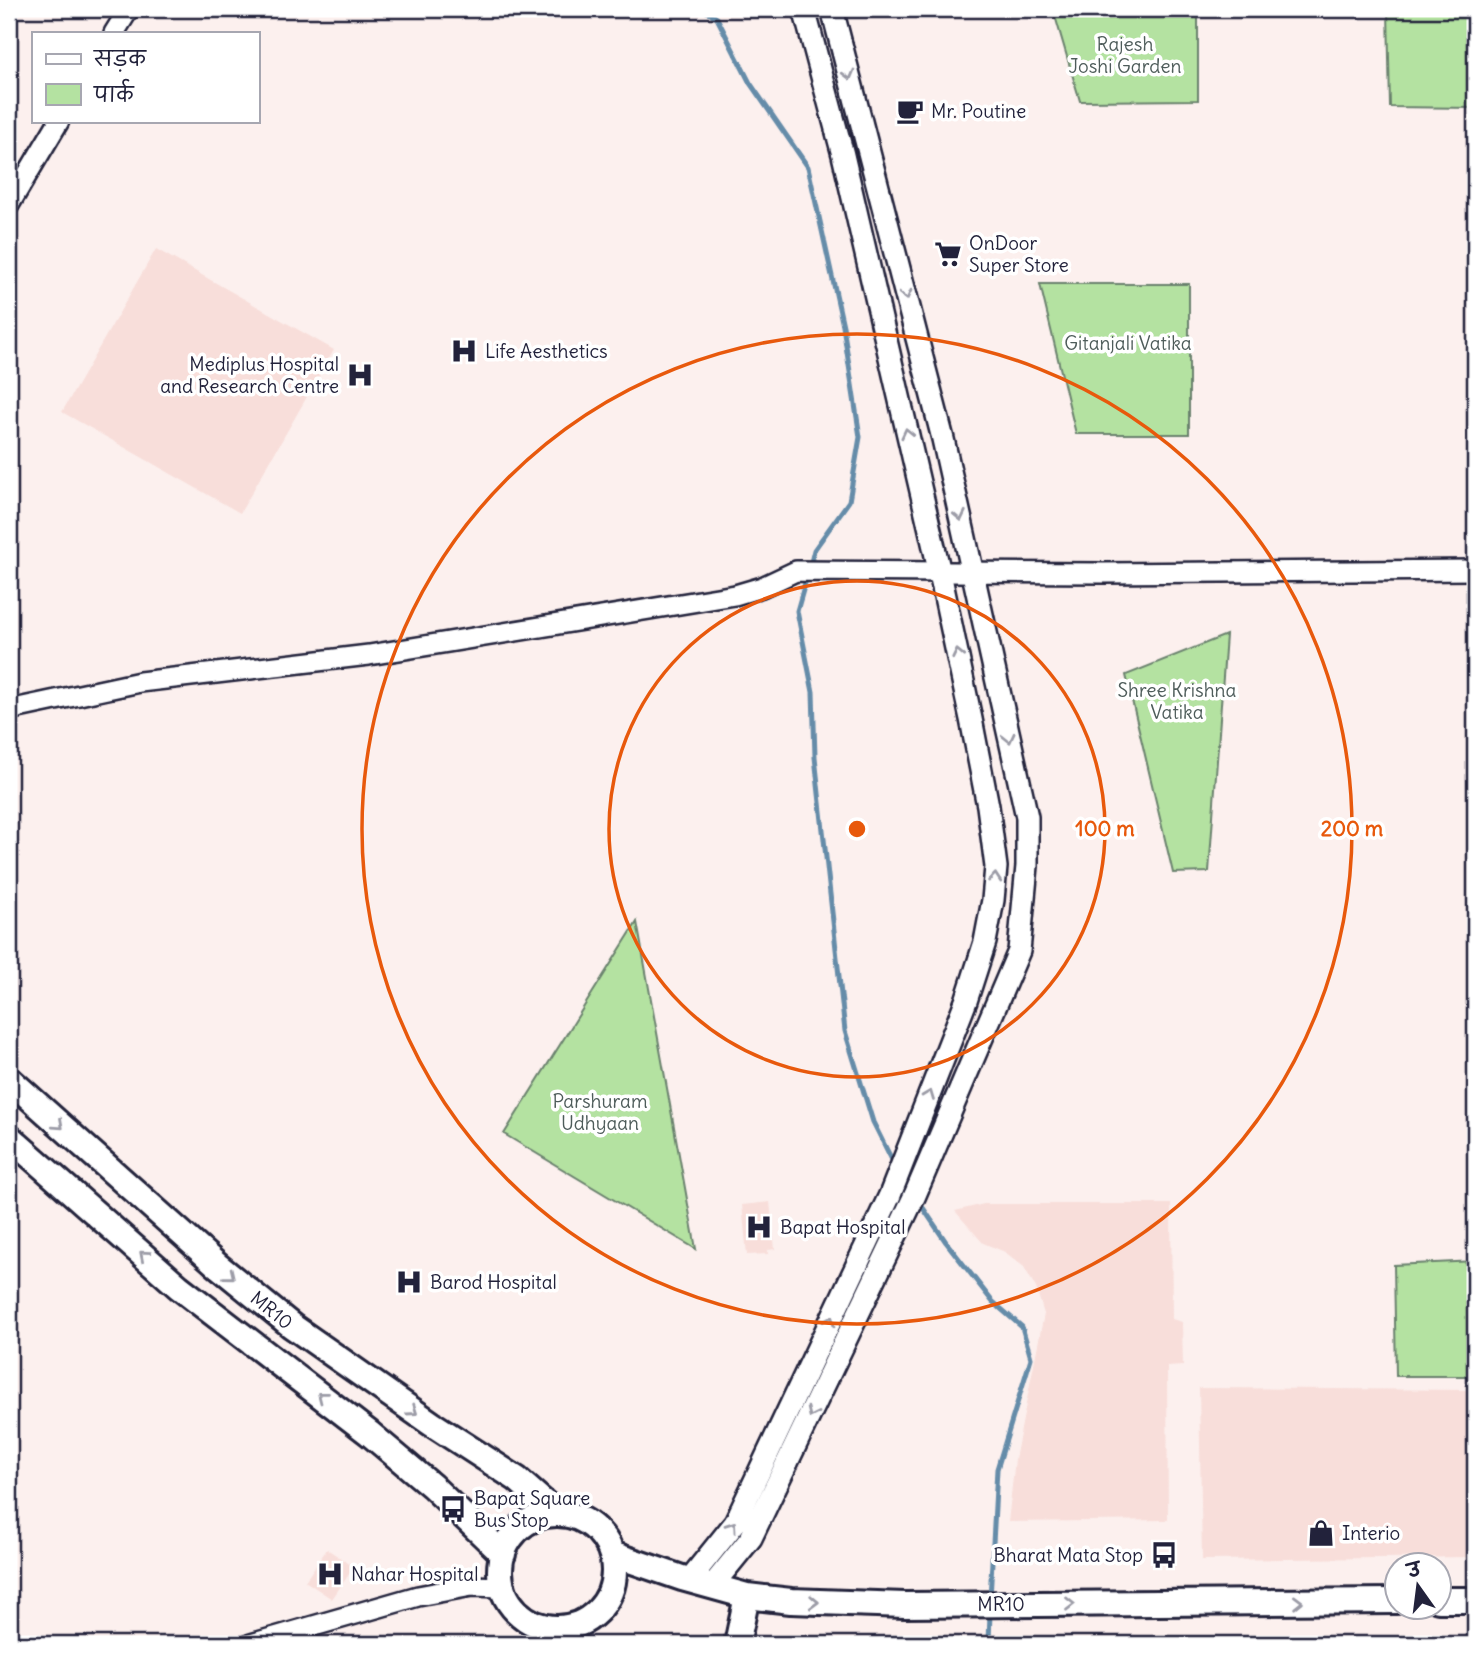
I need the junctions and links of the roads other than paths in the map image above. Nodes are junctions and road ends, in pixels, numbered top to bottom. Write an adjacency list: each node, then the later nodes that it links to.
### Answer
1 (129, 9): 4 (street)
2 (804, 9): 8 (main road, one-way to 2)
3 (832, 9): 9 (main road, one-way to 9)
4 (115, 32)
5 (58, 122): 6 (street)
6 (9, 205)
7 (1475, 570): 9 (street)
8 (940, 573): 9 (street); 10 (street); 16 (main road, one-way to 8)
9 (972, 573): 16 (main road, one-way to 16)
10 (9, 710)
11 (9, 1079): 13 (main road, MR10, one-way to 13)
12 (9, 1137): 14 (main road, MR10, one-way to 12)
13 (557, 1514): 14 (main road); 15 (main road)
14 (503, 1554): 17 (main road)
15 (612, 1554): 16 (main road, MR10); 22 (main road)
16 (701, 1583): 18 (main road, MR10)
17 (502, 1587): 22 (main road); 23 (street)
18 (747, 1596): 21 (main road, MR10, one-way to 21); 25 (main road)
19 (1452, 1600): 20 (main road)
20 (1475, 1600)
21 (1382, 1601)
22 (551, 1628): 24 (main road)
23 (251, 1644)
24 (571, 1644)
25 (737, 1644)

